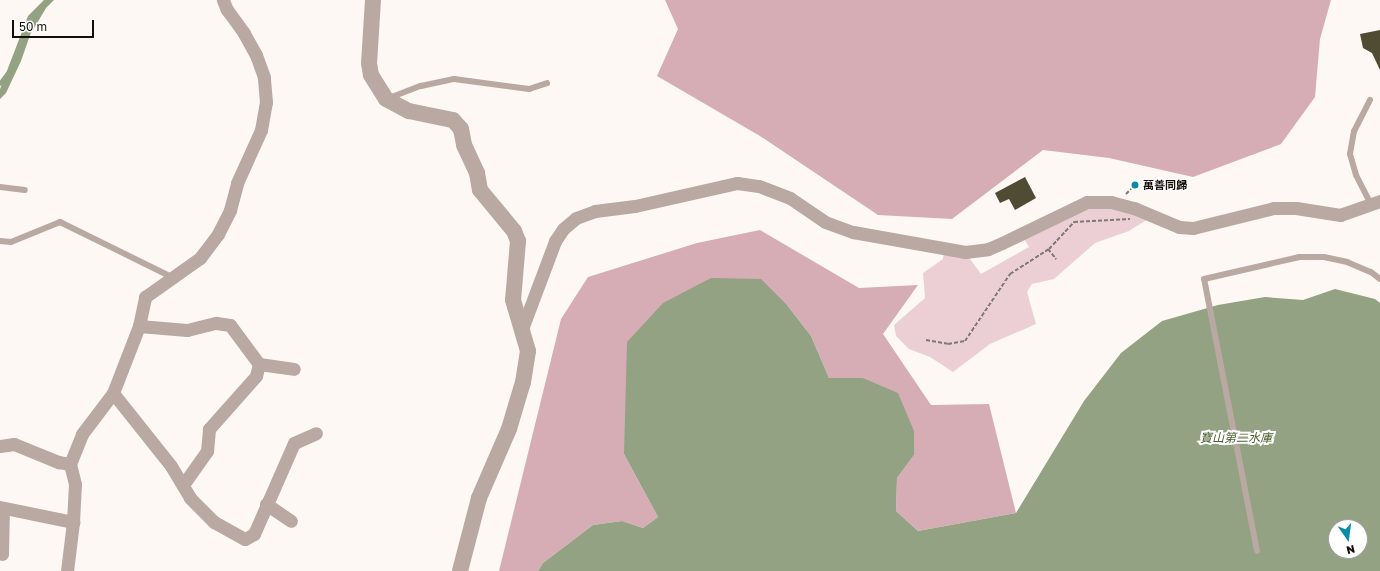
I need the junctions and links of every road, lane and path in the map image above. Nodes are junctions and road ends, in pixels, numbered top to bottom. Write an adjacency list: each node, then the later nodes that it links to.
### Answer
1 (223, 0): 13 (street)
2 (373, 0): 4 (street)
3 (547, 83): 4 (lane)
4 (386, 99): 16 (street)
5 (1370, 100): 8 (lane)
6 (0, 186): 7 (lane)
7 (25, 190)
8 (1376, 203): 9 (street)
9 (1145, 212): 11 (path); 16 (street)
10 (0, 241): 13 (lane)
11 (1048, 249): 12 (path); 17 (path)
12 (1056, 259)
13 (172, 277): 15 (street)
14 (1380, 279): 29 (lane)
15 (139, 326): 18 (street); 20 (street)
16 (522, 329): 32 (street)
17 (926, 340)
18 (259, 364): 19 (street); 24 (street)
19 (294, 369)
20 (113, 393): 23 (street); 24 (street)
21 (316, 433): 25 (street)
22 (0, 446): 23 (street)
23 (70, 464): 28 (street)
24 (183, 485): 25 (street)
25 (266, 504): 27 (street)
26 (2, 508): 28 (street); 30 (street)
27 (291, 521)
28 (74, 522): 31 (street)
29 (1257, 551)
30 (2, 554)
31 (67, 571)
32 (460, 571)

